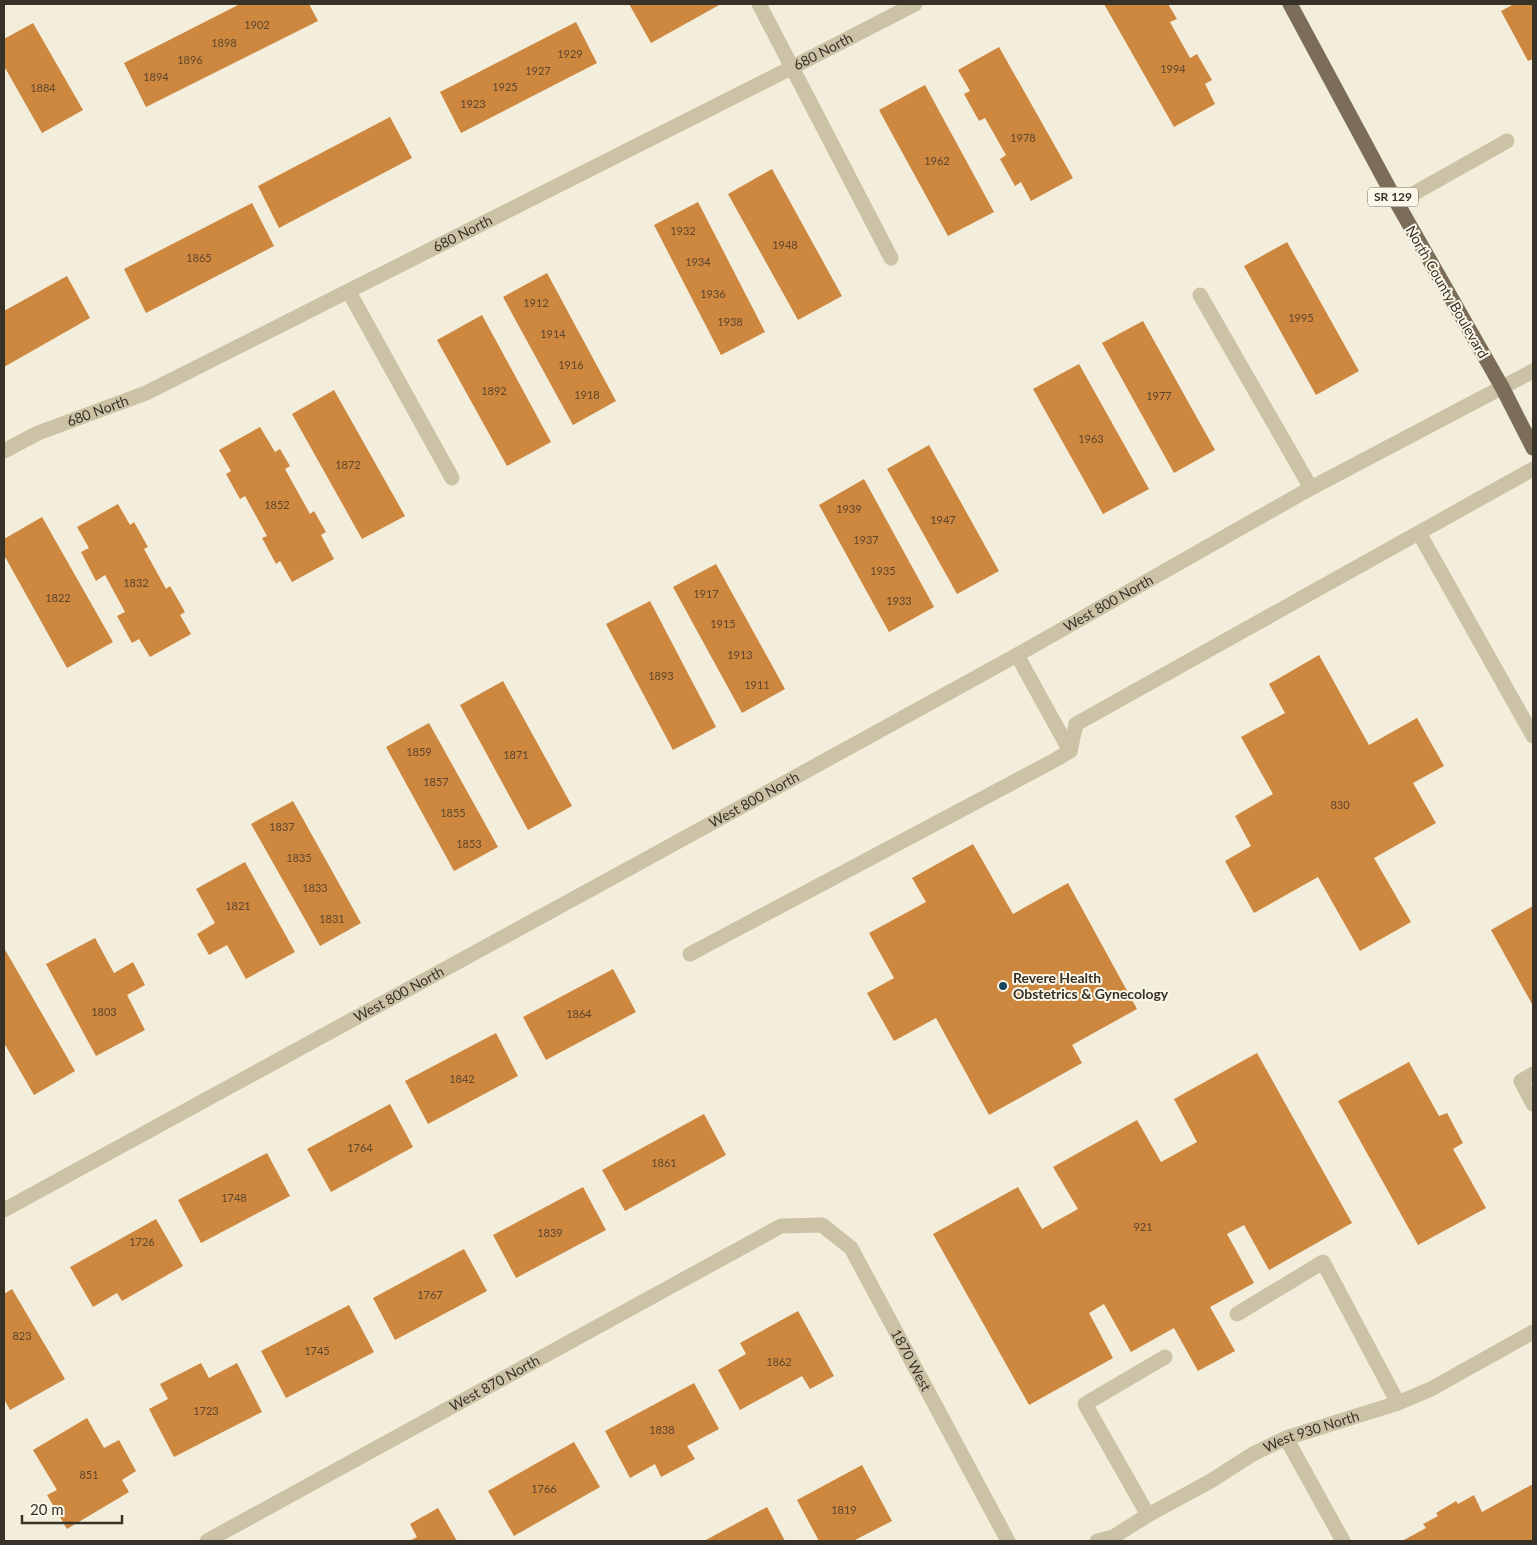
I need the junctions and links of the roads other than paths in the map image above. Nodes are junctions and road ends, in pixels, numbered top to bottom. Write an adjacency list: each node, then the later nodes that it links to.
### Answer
1 (759, 4): 4 (street)
2 (915, 4): 4 (street, 680 North)
3 (1290, 4): 6 (main road, North County Boulevard / SR 129)
4 (792, 68): 7 (street); 8 (street, 680 North)
5 (1507, 141): 6 (street)
6 (1396, 203): 11 (main road, North County Boulevard / SR 129)
7 (891, 258)
8 (349, 292): 13 (street, 680 North); 15 (street)
9 (1200, 295): 16 (street)
10 (1533, 371): 11 (street, West 800 North)
11 (1502, 387): 12 (main road, North County Boulevard / SR 129); 16 (street, West 800 North)
12 (1533, 448)
13 (4, 451)
14 (1533, 469): 17 (street)
15 (452, 478)
16 (1311, 488): 18 (street, West 800 North)
17 (1419, 533): 19 (street); 20 (street)
18 (1017, 655): 20 (street); 24 (street, West 800 North)
19 (1533, 736)
20 (1070, 751): 21 (street)
21 (690, 954)
22 (1533, 1074): 23 (street)
23 (1533, 1104)
24 (4, 1210)
25 (780, 1226): 32 (street, West 870 North); 33 (street, 1870 West)
26 (1237, 1314): 29 (street)
27 (1533, 1334): 29 (street, West 930 North)
28 (1165, 1357): 31 (street)
29 (1398, 1403): 30 (street, West 930 North)
30 (1286, 1438): 31 (street, West 930 North); 35 (street)
31 (1148, 1515): 34 (street, West 930 North)
32 (207, 1541)
33 (1008, 1541)
34 (1097, 1541)
35 (1342, 1541)

